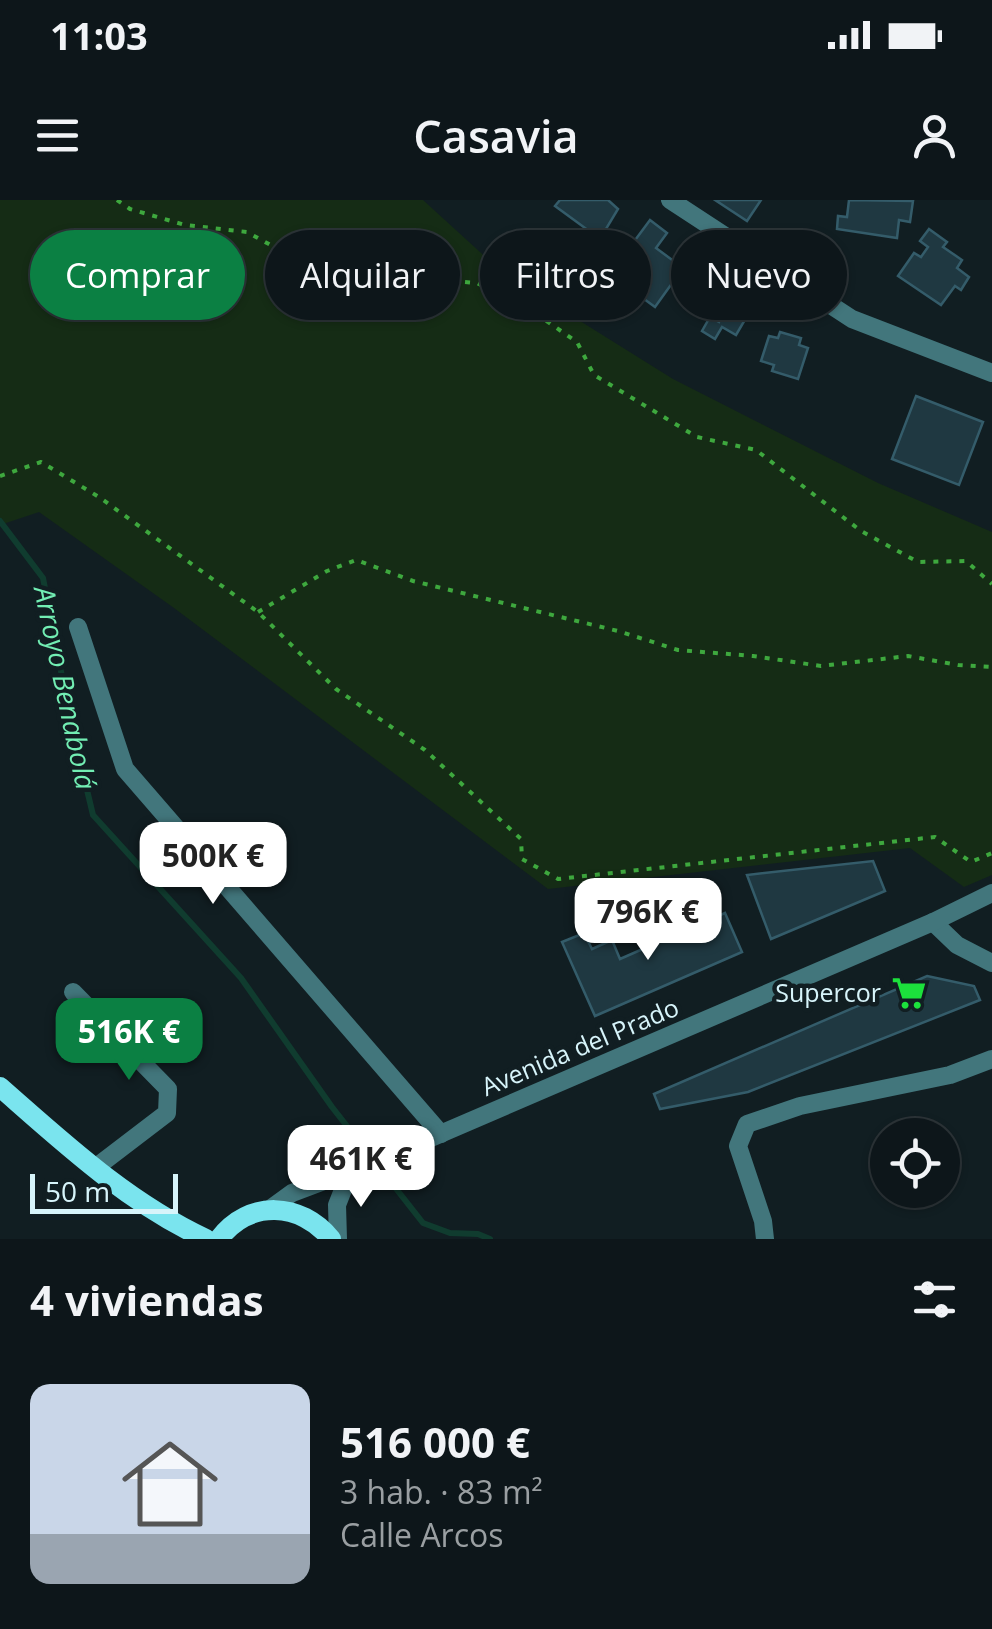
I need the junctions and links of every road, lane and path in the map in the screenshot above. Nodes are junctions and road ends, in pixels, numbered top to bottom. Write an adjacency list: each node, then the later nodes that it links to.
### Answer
1 (118, 200): 5 (path)
2 (670, 200): 3 (street)
3 (992, 374)
4 (0, 476): 6 (path)
5 (992, 584)
6 (258, 612): 8 (path); 9 (path)
7 (78, 627): 16 (street)
8 (992, 667)
9 (992, 853)
10 (992, 893): 11 (street, Avenida del Prado)
11 (933, 922): 12 (street); 16 (street, Avenida del Prado)
12 (992, 963)
13 (73, 992): 17 (street)
14 (992, 1059): 23 (street)
15 (0, 1087): 17 (street)
16 (441, 1134): 18 (street, Avenida del Prado)
17 (94, 1168): 20 (street)
18 (350, 1172): 19 (street, Avenida del Prado); 22 (street)
19 (270, 1209): 21 (street); 22 (street)
20 (206, 1239)
21 (220, 1239)
22 (334, 1239)
23 (765, 1239)

